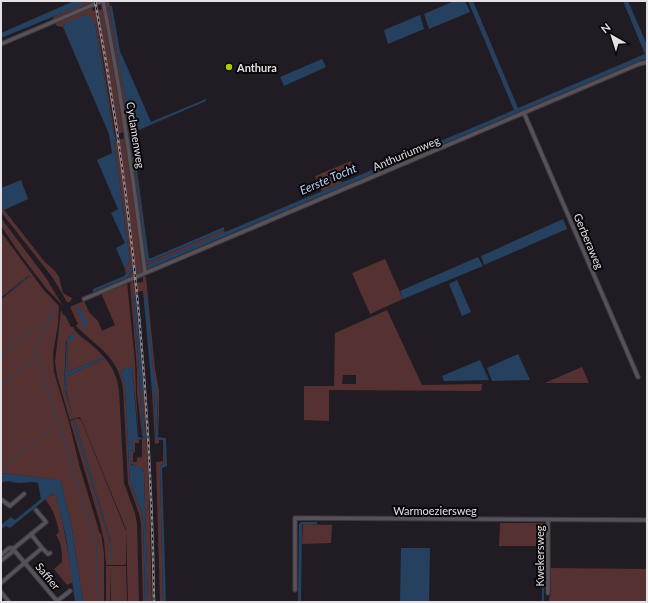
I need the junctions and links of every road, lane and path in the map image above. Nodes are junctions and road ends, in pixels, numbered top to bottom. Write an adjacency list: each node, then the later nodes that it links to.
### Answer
1 (103, 1): 2 (street, Cyclamenweg); 5 (street, Cyclamenweg)
2 (1, 44)
3 (647, 62): 4 (street, Anthuriumweg)
4 (524, 113): 5 (street, Anthuriumweg); 7 (street, Gerberaweg)
5 (145, 273): 6 (street, Anthuriumweg)
6 (84, 299)
7 (638, 377)
8 (24, 494): 9 (street)
9 (1, 501)
10 (36, 510): 13 (street)
11 (548, 520): 12 (street, Warmoeziersweg); 21 (street, Warmoeziersweg); 24 (street, Kwekersweg)
12 (647, 520)
13 (31, 534): 14 (street, Saffier); 15 (street)
14 (42, 548): 16 (street, Saffier); 19 (street, Saffier)
15 (13, 549): 17 (street); 18 (street); 19 (street, Saffier)
16 (50, 553)
17 (1, 554)
18 (1, 559)
19 (25, 563): 20 (street, Saffier); 26 (street, Saffier)
20 (1, 583)
21 (295, 590)
22 (70, 591): 26 (street)
23 (1, 592): 25 (street)
24 (548, 593)
25 (9, 602)
26 (57, 602)

